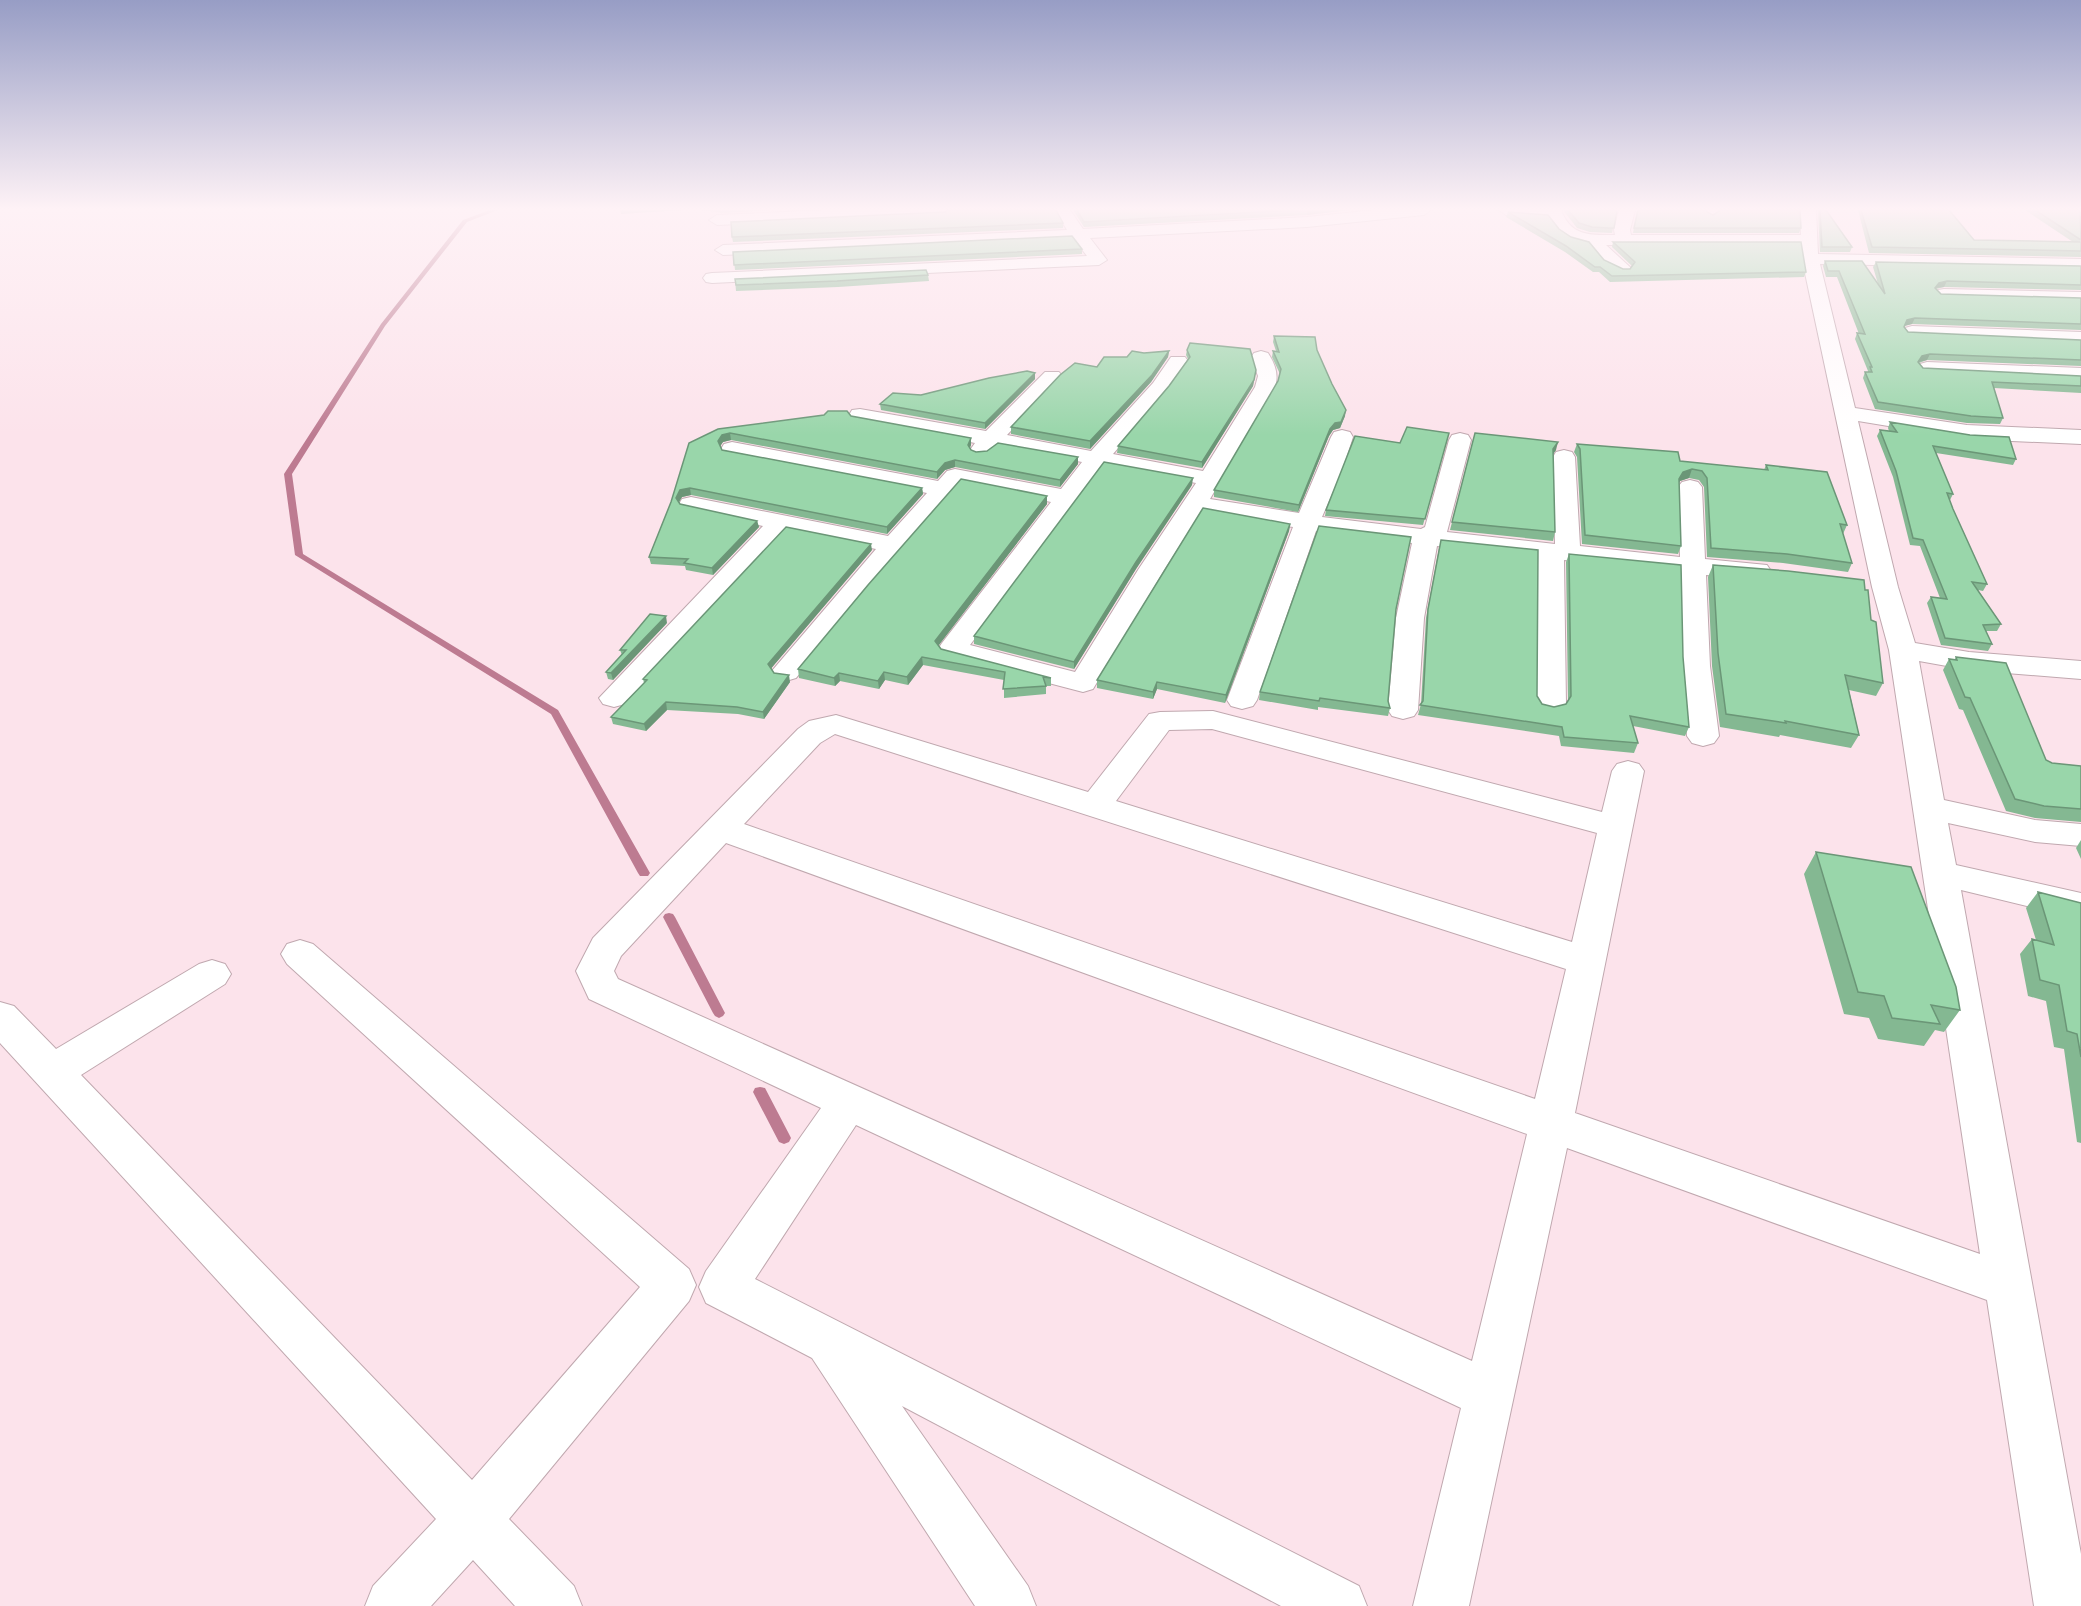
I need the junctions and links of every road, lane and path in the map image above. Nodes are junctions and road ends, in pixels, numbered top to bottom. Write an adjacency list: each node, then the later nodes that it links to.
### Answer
1 (1820, 285): 11 (street)
2 (1944, 294): 3 (street)
3 (2081, 297)
4 (1912, 332): 5 (street)
5 (2081, 338)
6 (1261, 357): 20 (street)
7 (1178, 361): 18 (street)
8 (1927, 368): 9 (street)
9 (2081, 374)
10 (1052, 376): 15 (street)
11 (1846, 413): 13 (street); 33 (street)
12 (860, 415): 15 (street)
13 (2081, 436)
14 (1342, 437): 27 (street)
15 (992, 439): 18 (street); 21 (street)
16 (1460, 440): 28 (street)
17 (732, 449): 21 (street)
18 (1098, 457): 20 (street); 23 (street)
19 (1564, 457): 30 (street)
20 (1210, 479): 25 (street)
21 (949, 483): 23 (street); 29 (street)
22 (1690, 487): 31 (street)
23 (1068, 498): 25 (street)
24 (691, 504): 26 (street)
25 (1195, 504): 27 (street)
26 (780, 523): 29 (street); 36 (street)
27 (1306, 524): 28 (street); 37 (street)
28 (1426, 537): 30 (street); 39 (street)
29 (894, 544): 35 (street)
30 (1559, 552): 31 (street); 38 (street)
31 (1692, 566): 32 (street); 40 (street)
32 (1783, 573)
33 (1903, 650): 34 (street); 43 (street)
34 (2081, 670)
35 (786, 672)
36 (614, 698)
37 (1242, 700)
38 (1551, 705)
39 (1402, 710)
40 (1702, 736)
41 (1628, 771): 44 (street)
42 (1095, 806): 44 (street); 45 (street); 50 (street)
43 (1928, 807): 46 (street); 47 (street)
44 (1616, 826): 50 (street)
45 (719, 828): 54 (street); 55 (street)
46 (2081, 835)
47 (1939, 873): 48 (street); 56 (street)
48 (2081, 906)
49 (300, 954): 59 (street)
50 (1587, 961): 55 (street)
51 (212, 974): 53 (street)
52 (0, 1017): 53 (street)
53 (52, 1072): 59 (street)
54 (849, 1101): 57 (street); 58 (street)
55 (1551, 1124): 56 (street); 58 (street)
56 (2008, 1286): 65 (street)
57 (829, 1342): 62 (street); 63 (street)
58 (1490, 1395): 64 (street)
59 (472, 1521): 60 (street); 61 (street)
60 (393, 1606)
61 (554, 1606)
62 (1008, 1606)
63 (1340, 1606)
64 (1442, 1606)
65 (2062, 1606)

